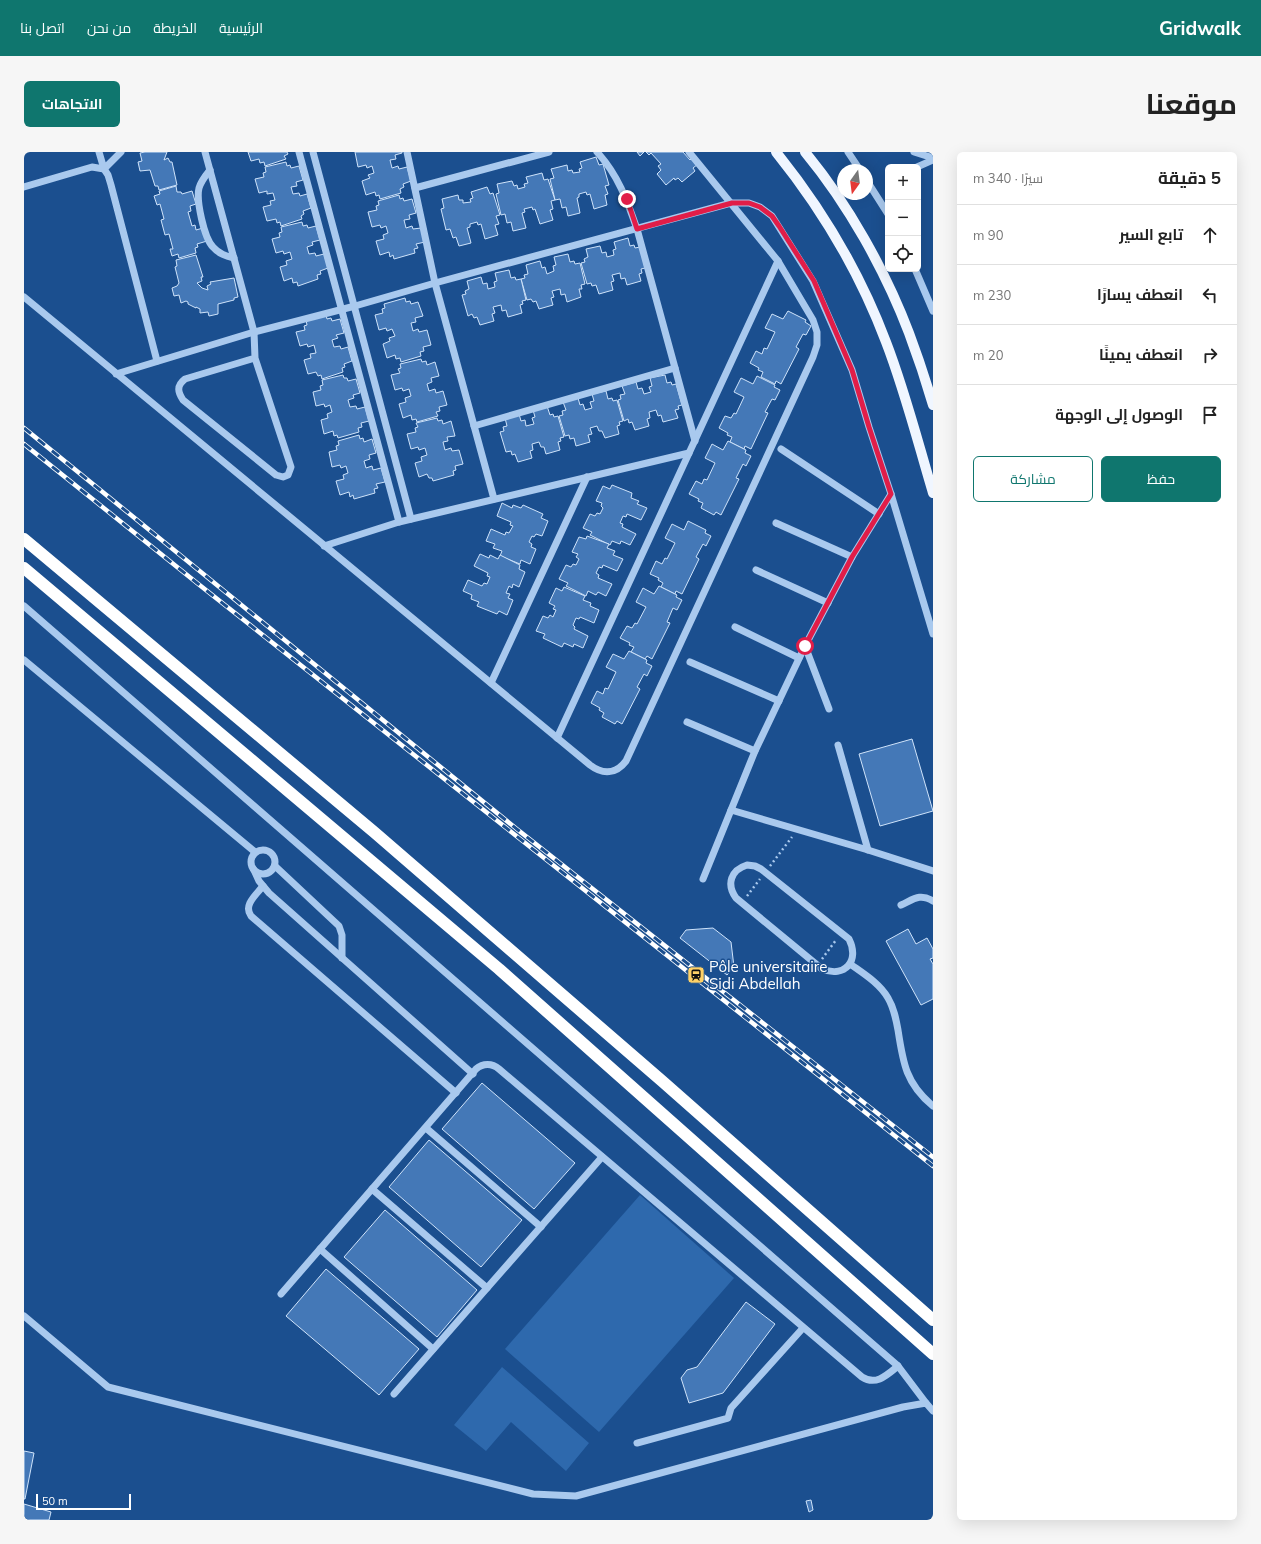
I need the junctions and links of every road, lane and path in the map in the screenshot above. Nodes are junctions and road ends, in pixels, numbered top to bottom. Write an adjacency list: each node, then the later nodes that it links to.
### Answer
1 (99, 152): 17 (street)
2 (205, 152): 18 (street)
3 (299, 152): 31 (street)
4 (313, 152): 30 (street)
5 (407, 152): 20 (street)
6 (549, 152): 20 (street)
7 (597, 152): 24 (street)
8 (689, 152): 22 (street)
9 (776, 152): 44 (main road)
10 (805, 152): 38 (main road)
11 (848, 152): 15 (street)
12 (914, 152): 14 (street)
13 (119, 153): 17 (street)
14 (933, 159): 16 (street)
15 (856, 164)
16 (921, 165)
17 (104, 169): 19 (street); 35 (street)
18 (210, 170): 25 (street); 25 (street)
19 (24, 187)
20 (415, 188): 28 (street)
21 (873, 190): 23 (street)
22 (732, 203): 24 (street); 26 (street); 45 (street)
23 (885, 207)
24 (637, 229): 28 (street); 36 (street)
25 (234, 258): 33 (street)
26 (778, 261): 40 (street); 68 (street)
27 (916, 272): 32 (street)
28 (435, 283): 30 (street); 39 (street)
29 (24, 297): 37 (street)
30 (354, 306): 31 (street); 48 (street)
31 (342, 310): 33 (street); 49 (street)
32 (933, 311)
33 (254, 332): 34 (street); 35 (street)
34 (255, 358): 34 (street)
35 (157, 361): 37 (street)
36 (674, 368): 39 (street); 40 (street)
37 (116, 374): 52 (street)
38 (933, 406)
39 (474, 426): 46 (street)
40 (695, 441): 42 (street)
41 (781, 449): 47 (street)
42 (689, 453): 43 (street); 68 (street)
43 (587, 477): 46 (street); 64 (street)
44 (933, 493)
45 (891, 494): 47 (street); 59 (street)
46 (494, 499): 48 (street)
47 (879, 514): 53 (street)
48 (410, 519): 49 (street)
49 (399, 522): 52 (street)
50 (776, 523): 53 (street)
51 (24, 539): 96 (highway)
52 (324, 546): 64 (street)
53 (852, 557): 56 (street)
54 (24, 568): 98 (highway)
55 (756, 570): 56 (street)
56 (828, 603): 60 (street)
57 (24, 606): 102 (street)
58 (735, 627): 61 (street)
59 (933, 634)
60 (805, 646): 61 (street); 66 (street)
61 (799, 658): 65 (street)
62 (24, 660): 73 (street)
63 (690, 662): 65 (street)
64 (491, 683): 68 (street)
65 (779, 701): 70 (street)
66 (829, 709)
67 (687, 722): 70 (street)
68 (557, 738)
69 (838, 745): 72 (street)
70 (755, 751): 71 (street)
71 (730, 810): 72 (street); 77 (street)
72 (868, 850): 76 (street)
73 (255, 852): 74 (street); 75 (street)
74 (275, 866): 75 (street); 82 (street)
75 (254, 870): 78 (street)
76 (933, 871)
77 (703, 878)
78 (263, 886): 82 (street); 86 (street)
79 (933, 901): 80 (street)
80 (901, 905)
81 (842, 933): 83 (street); 84 (path); 84 (street)
82 (342, 958): 85 (street)
83 (850, 964): 84 (street); 87 (street)
84 (816, 965)
85 (473, 1074): 86 (street); 89 (street)
86 (456, 1093): 88 (street)
87 (933, 1106)
88 (426, 1128): 90 (street); 91 (street)
89 (602, 1157): 91 (street); 97 (street)
90 (372, 1189): 92 (street); 93 (street)
91 (541, 1227): 93 (street)
92 (320, 1249): 94 (street); 99 (street)
93 (487, 1288): 99 (street)
94 (281, 1294)
95 (24, 1316): 104 (street)
96 (933, 1320)
97 (804, 1328): 102 (street); 106 (street)
98 (917, 1340): 100 (highway); 101 (highway)
99 (433, 1349): 103 (street)
100 (933, 1354)
101 (933, 1360)
102 (898, 1366): 104 (street)
103 (394, 1394)
104 (926, 1404): 105 (street)
105 (933, 1411)
106 (637, 1443)

